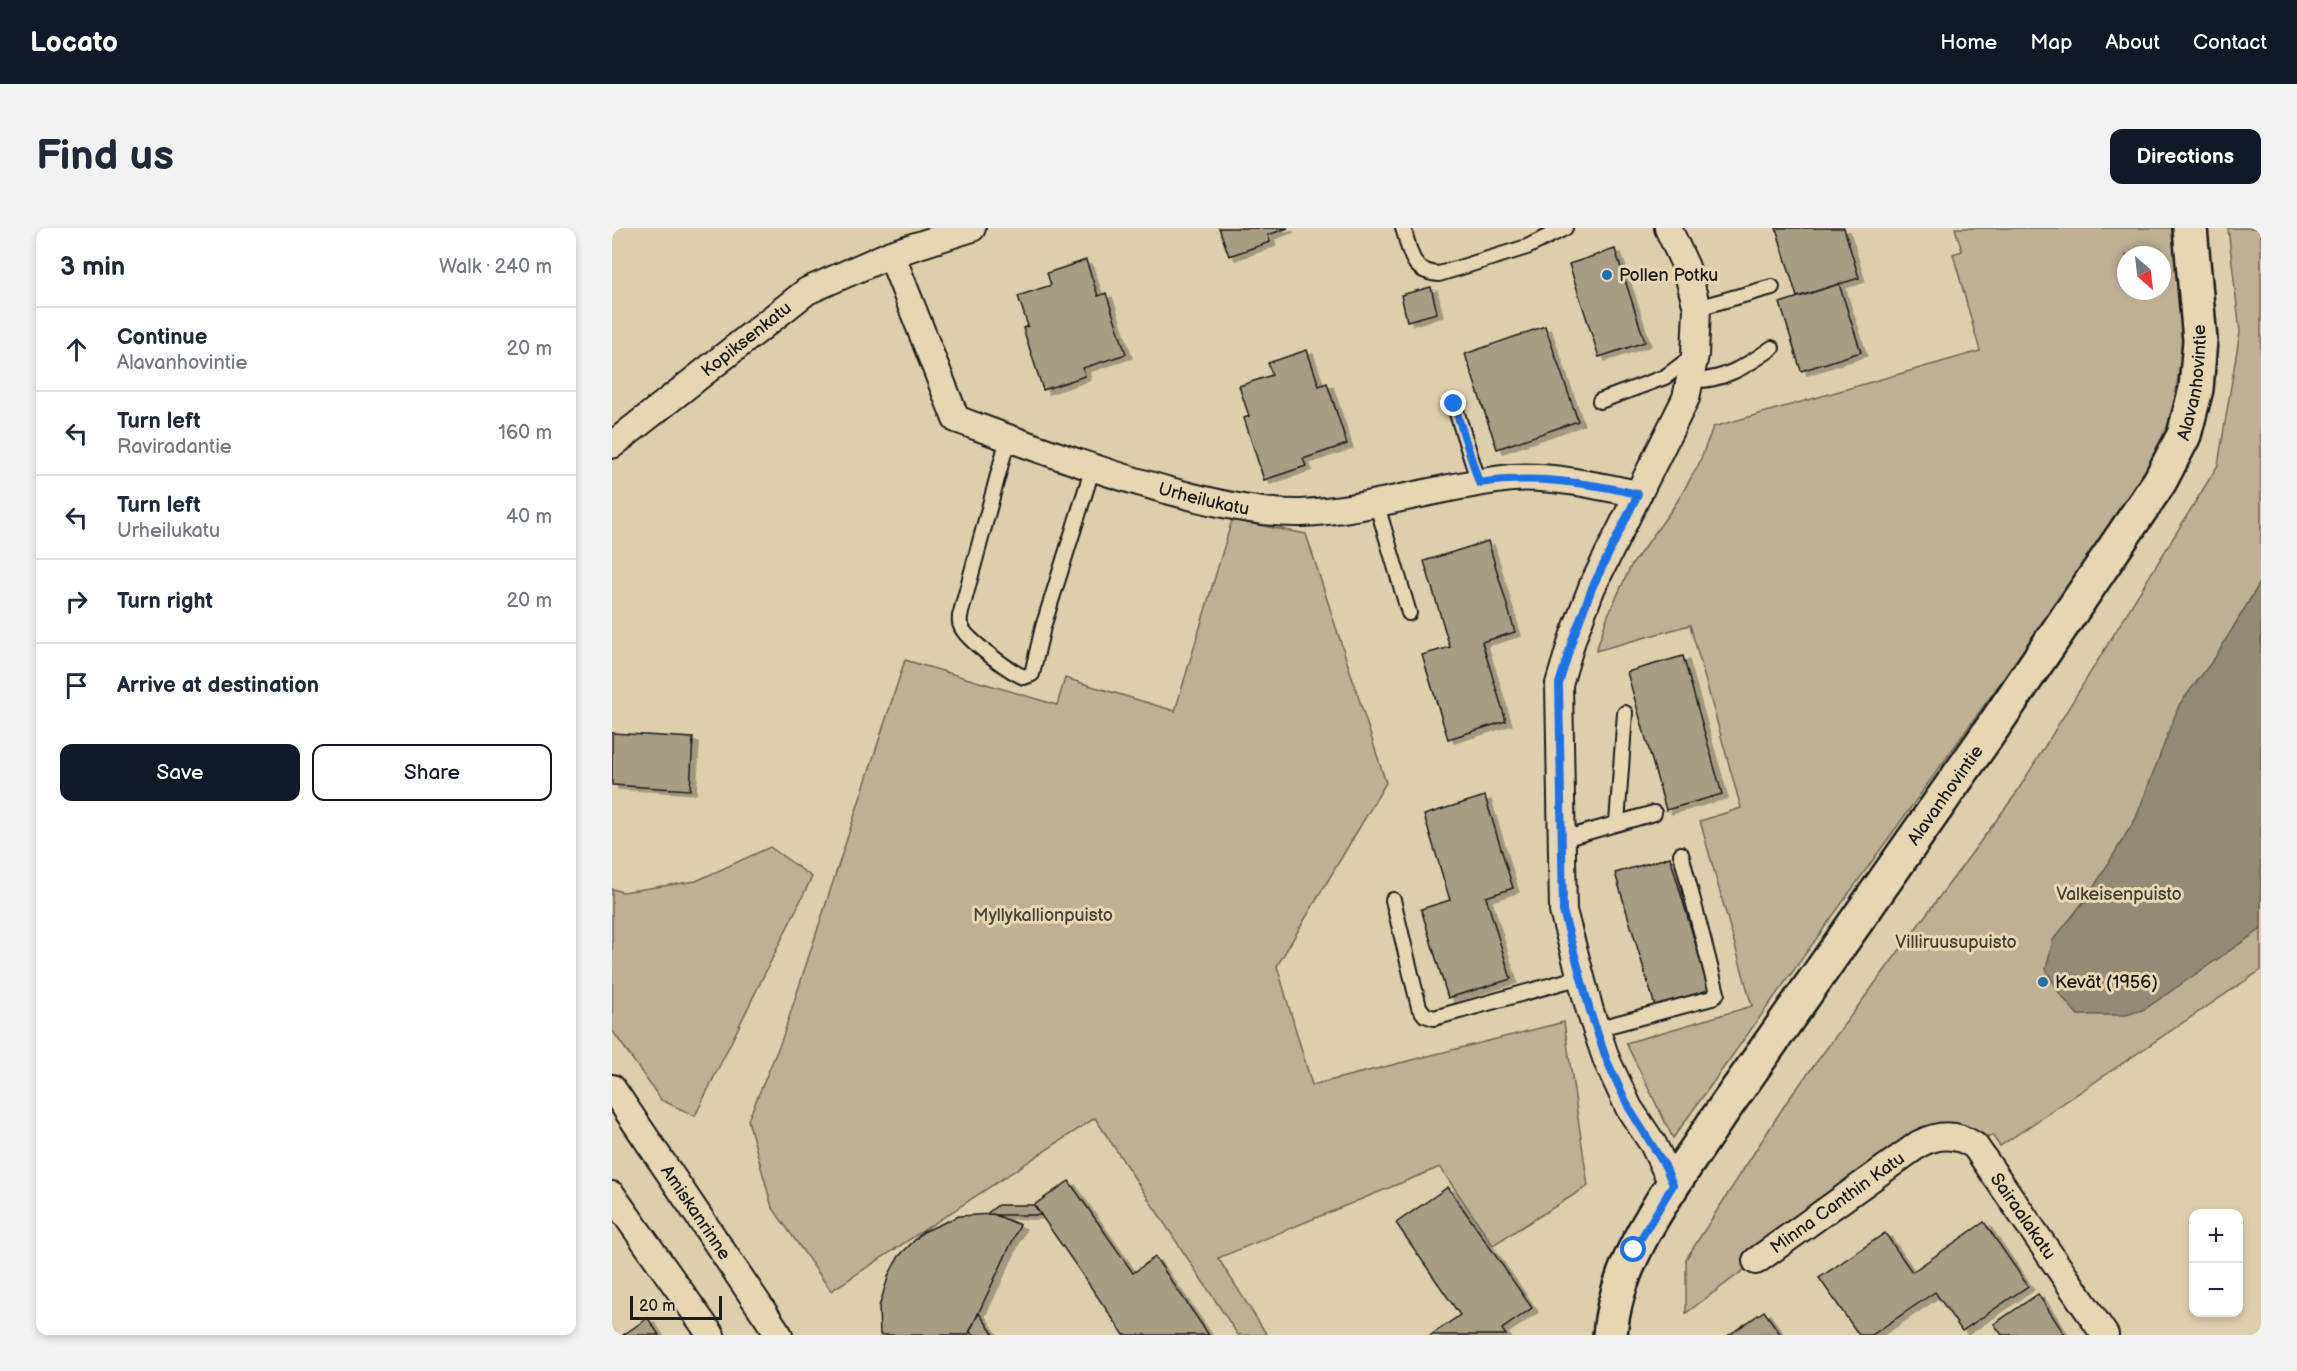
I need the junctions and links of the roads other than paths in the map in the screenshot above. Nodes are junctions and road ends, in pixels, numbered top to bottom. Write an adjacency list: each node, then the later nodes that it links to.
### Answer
1 (972, 228): 6 (street, Kopiksenkatu)
2 (1403, 228): 3 (lane)
3 (1565, 228)
4 (1668, 228): 8 (street)
5 (2190, 228): 31 (main road, Alavanhovintie)
6 (891, 254): 14 (street, Urheilukatu); 15 (street, Kopiksenkatu)
7 (1772, 286): 8 (lane)
8 (1697, 308): 10 (street)
9 (1773, 348): 11 (lane)
10 (1695, 355): 11 (street); 12 (lane)
11 (1690, 381): 18 (street)
12 (1600, 401)
13 (1454, 404): 17 (lane)
14 (1008, 438): 16 (street, Urheilukatu); 16 (lane)
15 (612, 445)
16 (1093, 467): 19 (street, Urheilukatu)
17 (1479, 483): 18 (street, Urheilukatu); 19 (street, Urheilukatu)
18 (1638, 494): 24 (street)
19 (1376, 502): 20 (lane)
20 (1409, 613)
21 (1625, 713): 23 (lane)
22 (1654, 813): 23 (lane)
23 (1617, 823): 24 (lane)
24 (1563, 839): 27 (street)
25 (1681, 854): 28 (lane)
26 (1393, 900): 27 (lane)
27 (1581, 977): 28 (street)
28 (1596, 1029): 31 (street)
29 (612, 1088): 35 (street, Amiskanrinne)
30 (1919, 1144): 33 (street, Minna Canthin Katu); 37 (street, Sairaalakatu)
31 (1673, 1185): 36 (main road, Alavanhovintie)
32 (612, 1195): 34 (street)
33 (1756, 1261)
34 (711, 1335)
35 (779, 1335)
36 (1610, 1335)
37 (2105, 1335)

